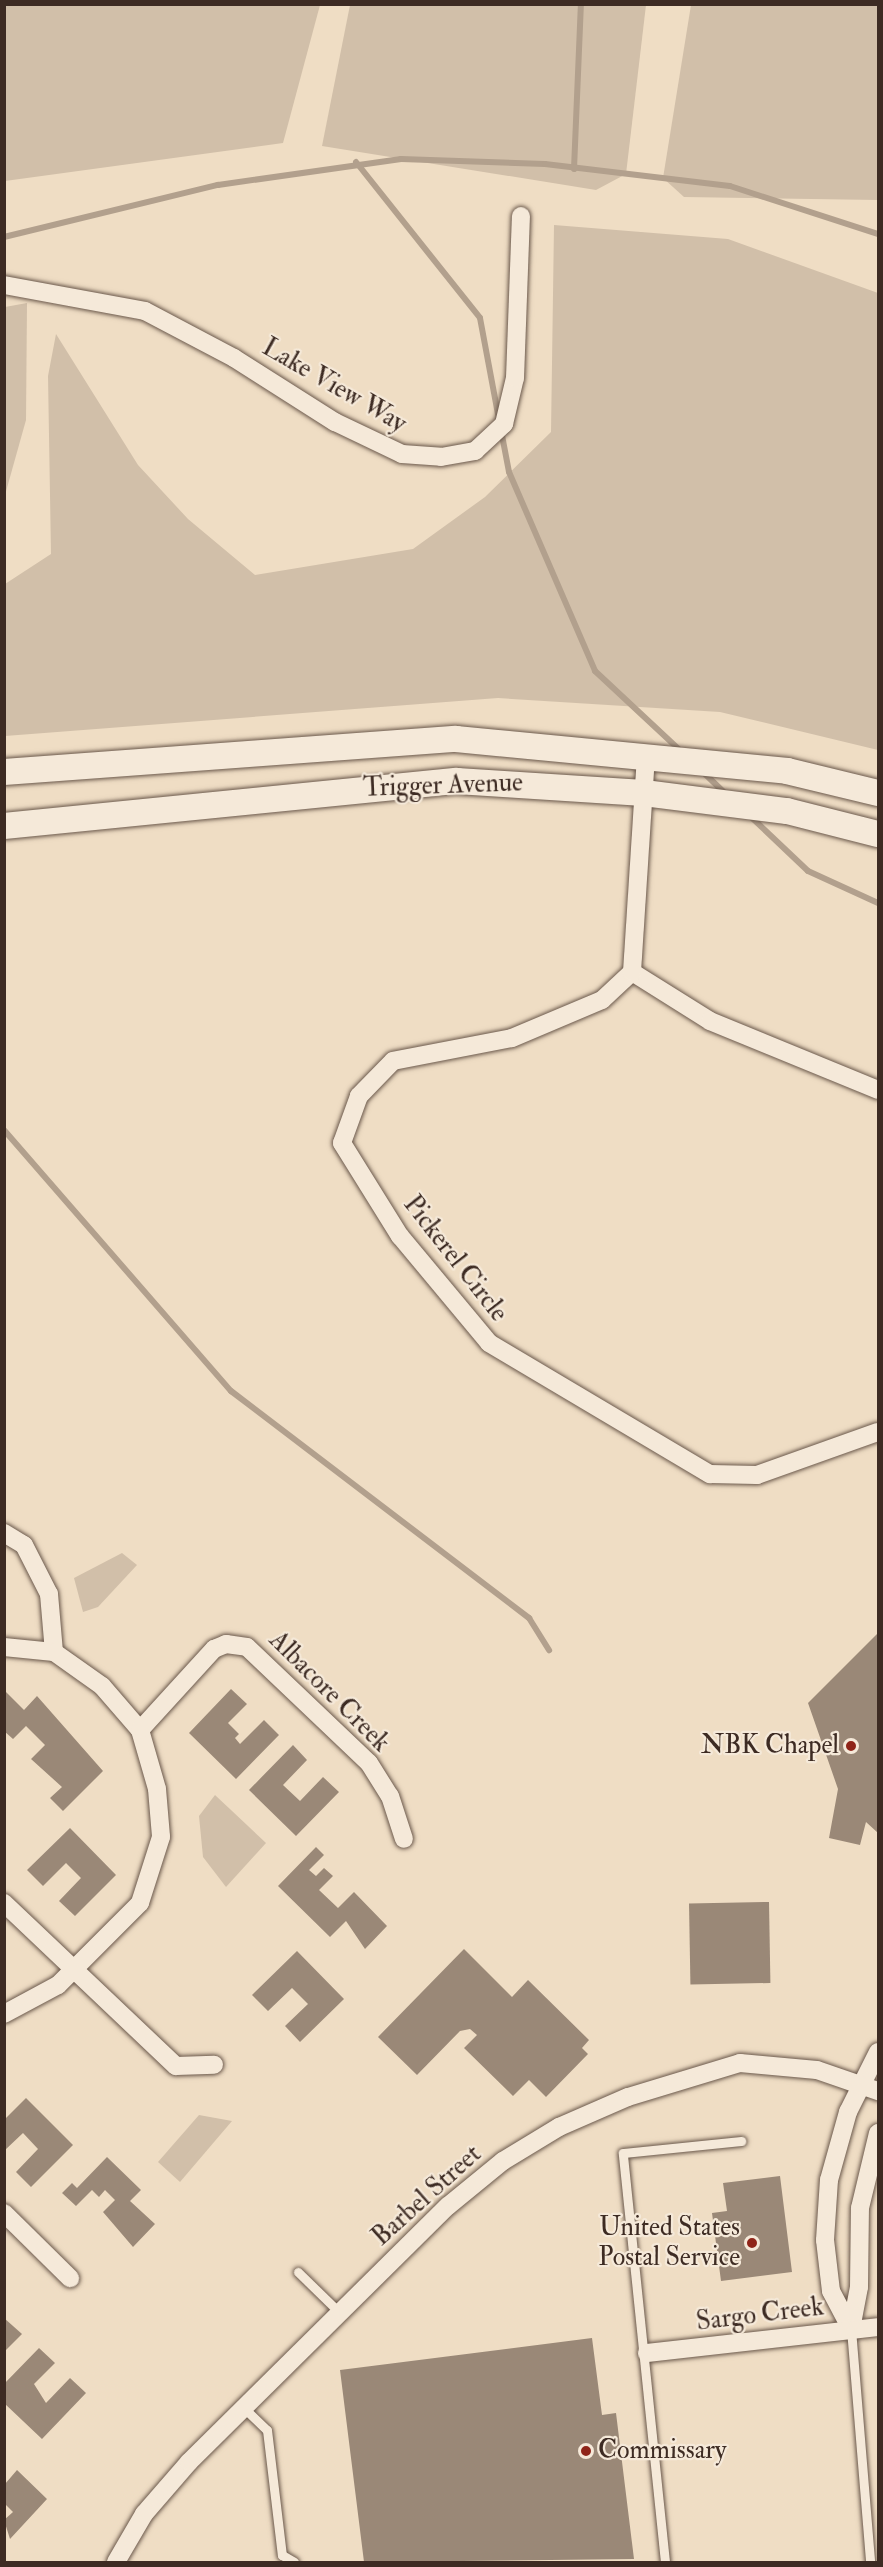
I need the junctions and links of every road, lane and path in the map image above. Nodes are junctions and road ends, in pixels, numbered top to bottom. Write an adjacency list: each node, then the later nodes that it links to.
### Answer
1 (521, 216): 2 (street, Lake View Way)
2 (4, 285)
3 (646, 758): 4 (main road, Trigger Avenue); 5 (main road, Trigger Avenue); 6 (street)
4 (4, 772)
5 (879, 792)
6 (644, 793): 7 (main road, Trigger Avenue); 8 (main road, Trigger Avenue); 9 (street)
7 (4, 826)
8 (879, 834)
9 (632, 972): 10 (street); 11 (street, Pickerel Circle)
10 (879, 1090)
11 (879, 1432)
12 (4, 1533): 14 (street)
13 (4, 1647): 14 (street)
14 (54, 1652): 15 (street)
15 (140, 1730): 16 (street, Albacore Creek); 18 (street)
16 (404, 1839)
17 (4, 1903): 18 (street)
18 (74, 1971): 19 (street); 21 (street)
19 (4, 2014)
20 (879, 2052): 22 (street)
21 (214, 2065)
22 (862, 2083): 23 (street, Barbel Street); 29 (street, Barbel Street); 31 (street)
23 (879, 2091)
24 (879, 2133): 31 (street)
25 (741, 2141): 32 (lane)
26 (4, 2213): 28 (street)
27 (298, 2272): 29 (lane)
28 (70, 2278)
29 (340, 2313): 33 (street, Barbel Street)
30 (879, 2327): 31 (street, Sargo Creek)
31 (851, 2329): 32 (street, Sargo Creek); 37 (lane)
32 (647, 2354): 36 (lane)
33 (244, 2408): 34 (street, Barbel Street); 35 (lane)
34 (116, 2562)
35 (294, 2562)
36 (665, 2562)
37 (870, 2562)

